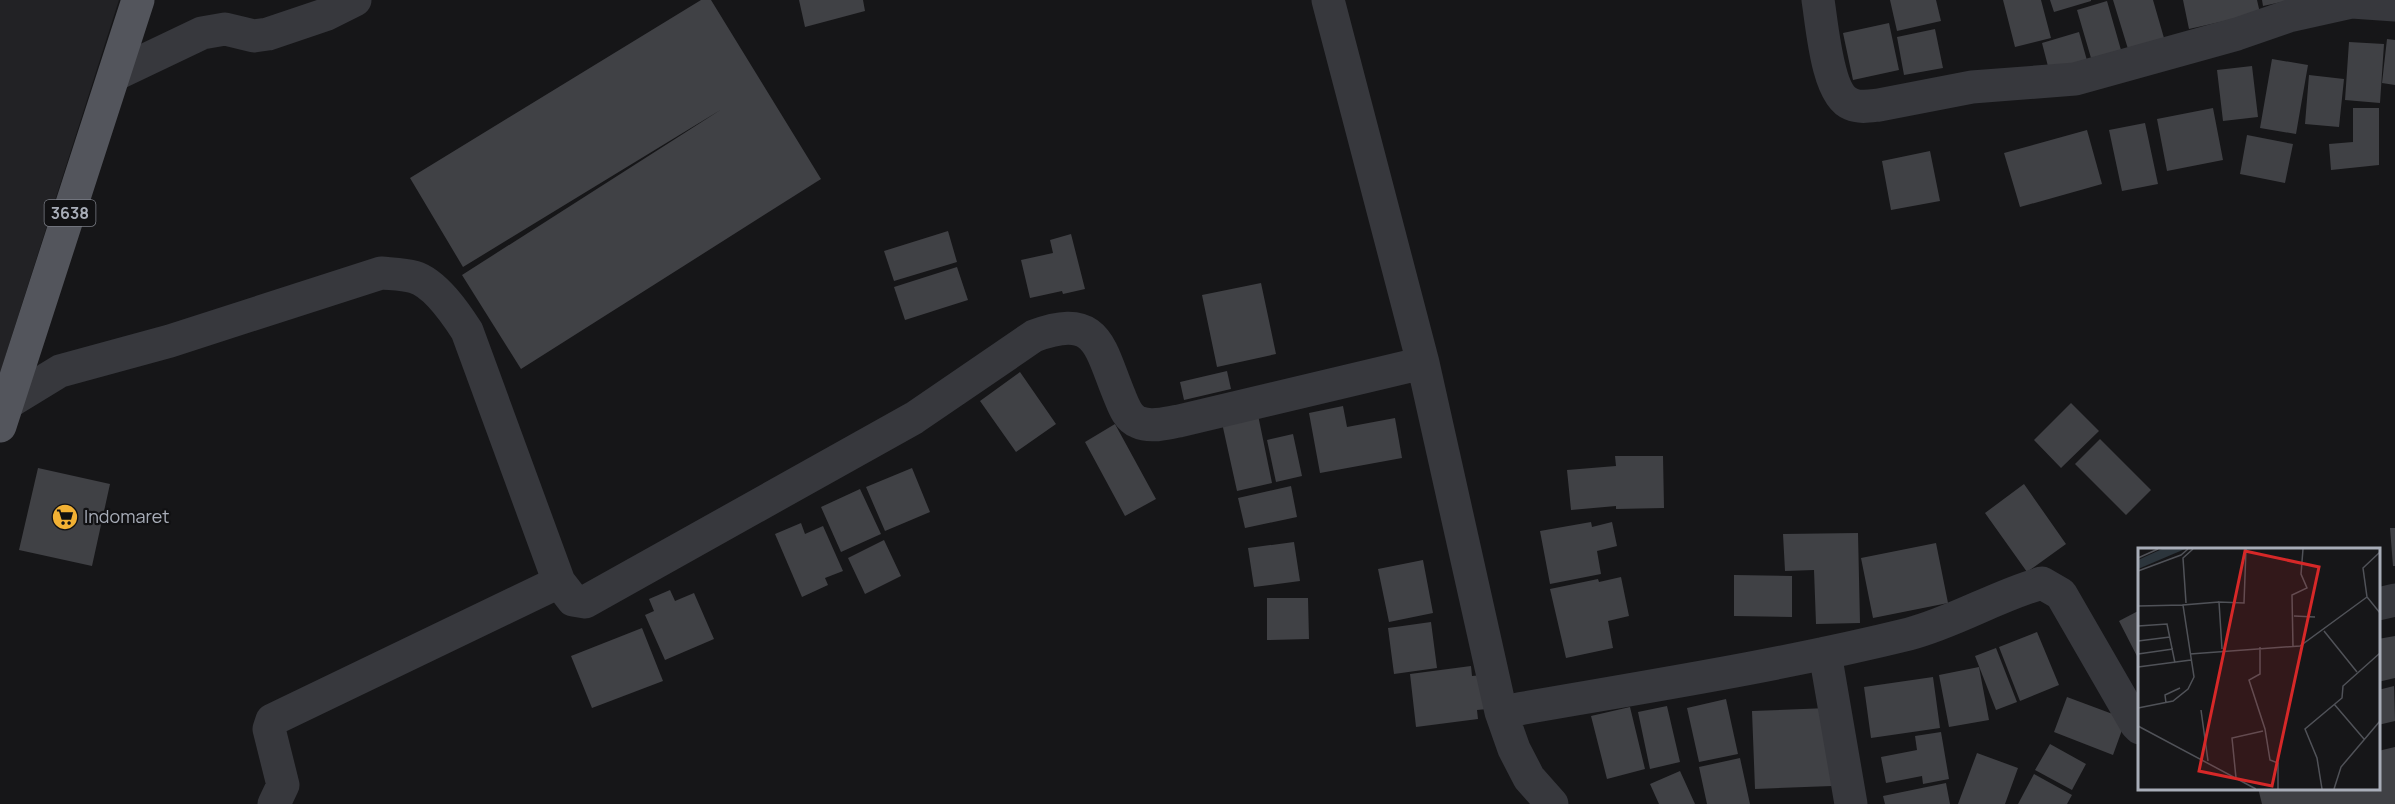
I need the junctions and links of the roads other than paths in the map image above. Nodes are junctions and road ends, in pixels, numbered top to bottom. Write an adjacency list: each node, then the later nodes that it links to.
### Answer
1 (138, 0): 6 (main road, 3638)
2 (355, 0): 6 (street)
3 (1328, 0): 7 (street)
4 (1818, 0): 5 (street)
5 (2395, 5)
6 (116, 74): 8 (main road, 3638)
7 (1423, 363): 9 (street); 13 (street)
8 (3, 415): 9 (street)
9 (559, 582): 15 (street)
10 (2395, 600): 11 (street)
11 (2380, 604)
12 (1825, 653): 13 (street); 14 (street); 17 (street)
13 (1501, 712): 16 (street)
14 (2138, 726)
15 (274, 804)
16 (1552, 804)
17 (1851, 804)

